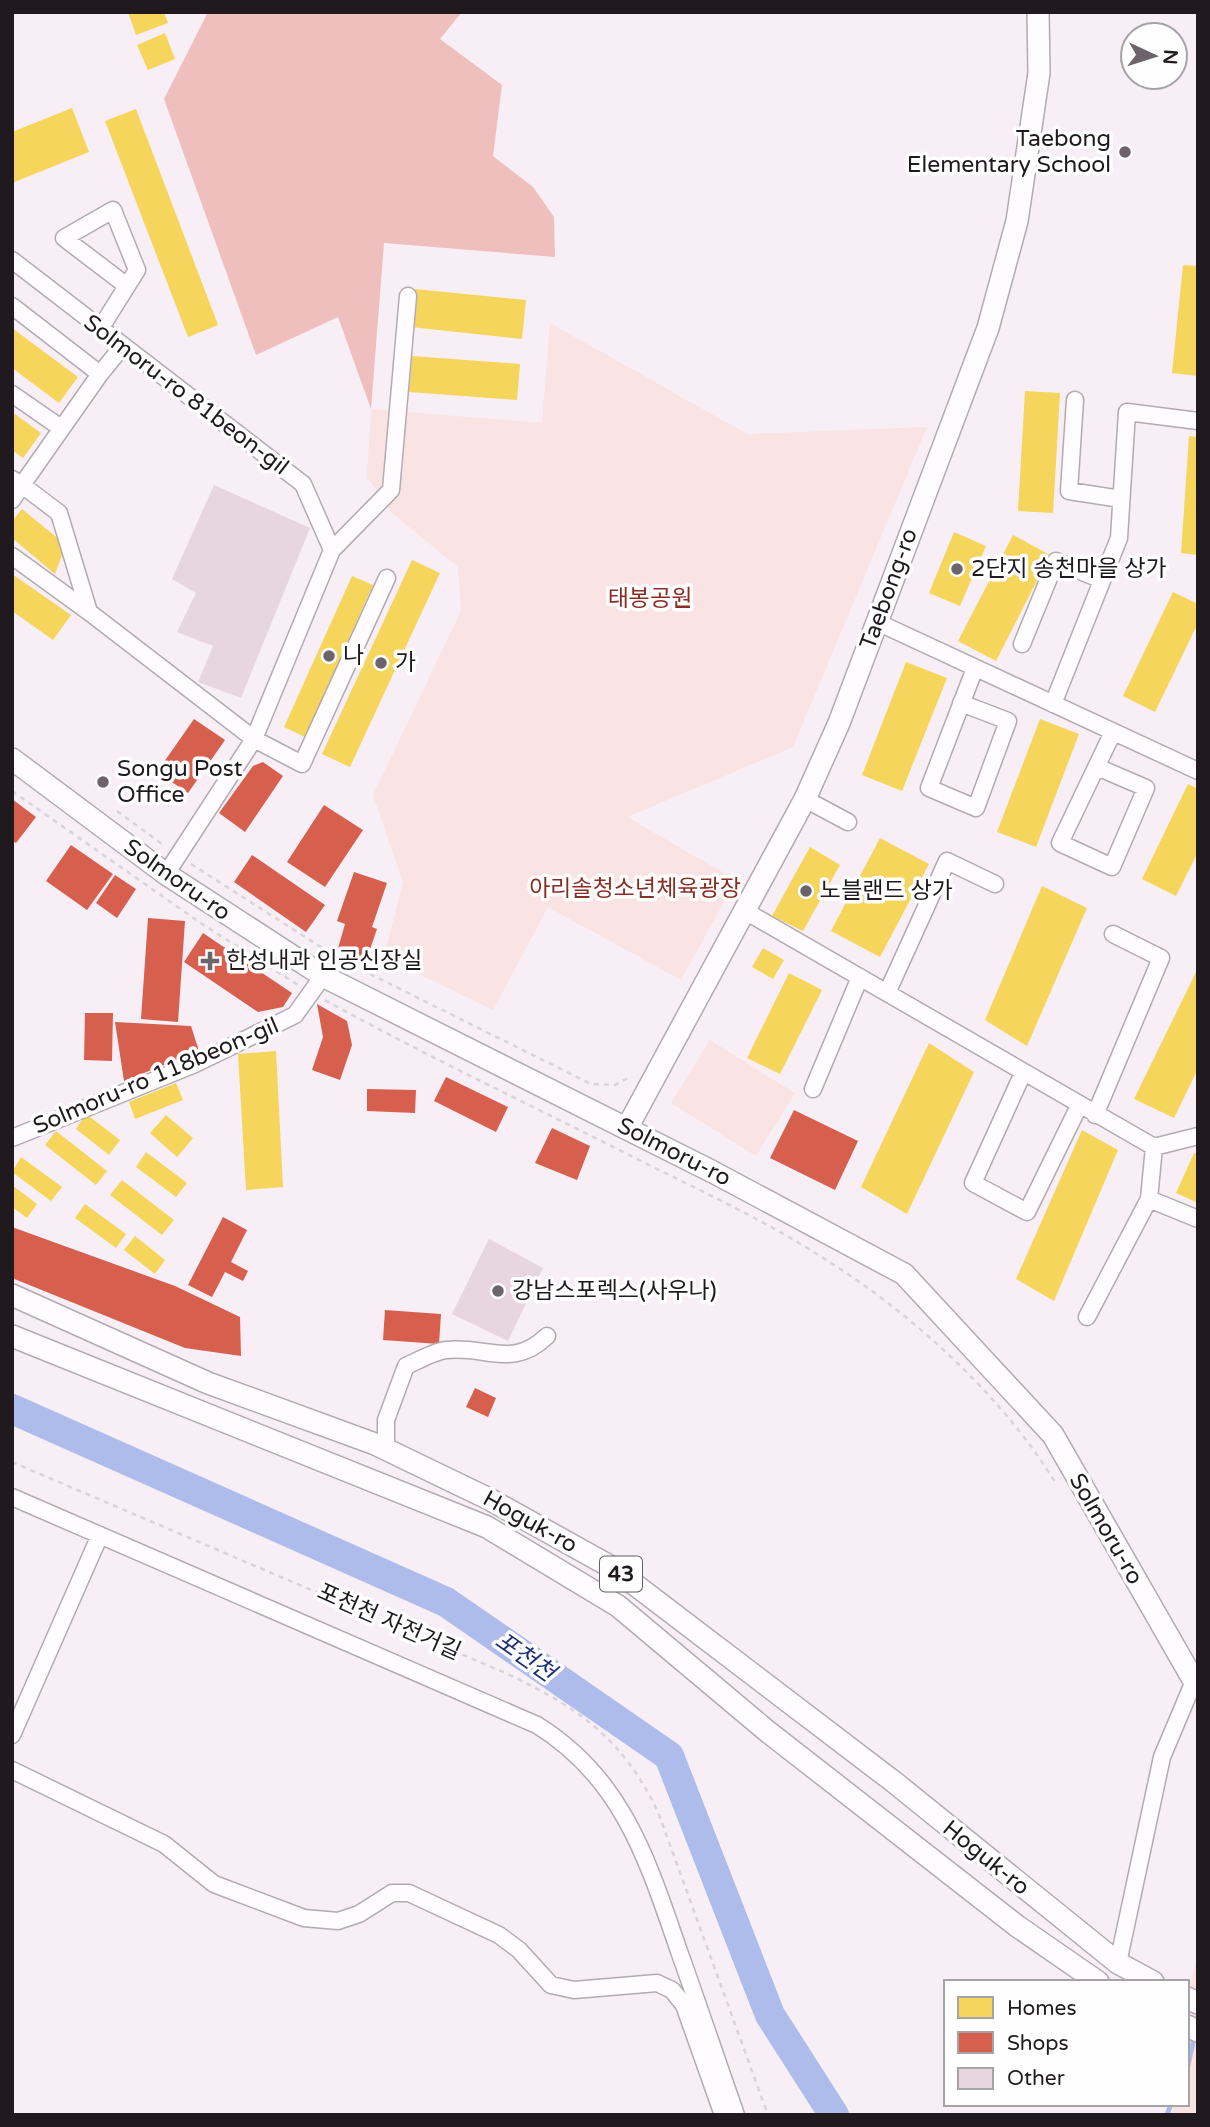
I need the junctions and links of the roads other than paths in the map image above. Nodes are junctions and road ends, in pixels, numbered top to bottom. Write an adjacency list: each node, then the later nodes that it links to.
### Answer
1 (1038, 12): 21 (main road, Taebong-ro)
2 (12, 260): 6 (street, Solmoru-ro 81beon-gil)
3 (127, 286): 3 (street); 6 (street)
4 (408, 296): 16 (street)
5 (12, 306): 8 (street)
6 (100, 329): 7 (street, Solmoru-ro 81beon-gil)
7 (122, 347): 8 (street); 16 (street, Solmoru-ro 81beon-gil)
8 (100, 373): 12 (street)
9 (12, 394): 12 (street)
10 (1075, 400): 14 (street)
11 (1198, 421): 14 (street)
12 (61, 428): 13 (street)
13 (17, 482): 15 (street); 20 (street)
14 (1121, 499): 19 (street)
15 (12, 500)
16 (332, 550): 27 (street)
17 (12, 556): 20 (street)
18 (387, 578): 27 (street)
19 (1102, 580): 22 (street); 25 (street)
20 (89, 612): 27 (street)
21 (877, 622): 23 (street); 31 (main road, Taebong-ro)
22 (1022, 645)
23 (975, 668): 24 (street); 25 (street)
24 (961, 703): 24 (street)
25 (1053, 704): 26 (street)
26 (1113, 732): 29 (street); 30 (street)
27 (254, 739): 33 (street)
28 (12, 759): 33 (main road, Solmoru-ro)
29 (1097, 766): 29 (street)
30 (1198, 771)
31 (805, 799): 32 (street); 35 (main road, Taebong-ro)
32 (848, 822)
33 (166, 874): 38 (main road, Solmoru-ro)
34 (995, 884): 39 (street)
35 (745, 911): 37 (street); 44 (main road, Taebong-ro)
36 (1113, 934): 43 (street)
37 (860, 977): 39 (street); 41 (street)
38 (317, 984): 44 (main road, Solmoru-ro); 46 (street, Solmoru-ro 118beon-gil)
39 (887, 993): 40 (street)
40 (1023, 1073): 42 (street); 42 (street)
41 (813, 1089)
42 (1079, 1106): 43 (street)
43 (1095, 1115): 47 (street)
44 (627, 1128): 57 (main road, Solmoru-ro)
45 (1198, 1136): 47 (street)
46 (12, 1138)
47 (1154, 1147): 48 (street)
48 (1149, 1199): 49 (street); 51 (street)
49 (1198, 1219)
50 (12, 1295): 54 (main road, Hoguk-ro / 43)
51 (1087, 1317)
52 (12, 1336): 61 (main road, Hoguk-ro / 43)
53 (547, 1336): 54 (street)
54 (386, 1450): 60 (main road, Hoguk-ro / 43)
55 (12, 1497): 56 (street)
56 (100, 1535): 58 (street); 64 (street)
57 (1196, 1685): 60 (street)
58 (12, 1735)
59 (12, 1770): 63 (street)
60 (1118, 1963): 62 (main road, Hoguk-ro / 43)
61 (1095, 1980)
62 (1149, 1980)
63 (723, 2115)
64 (736, 2115)

